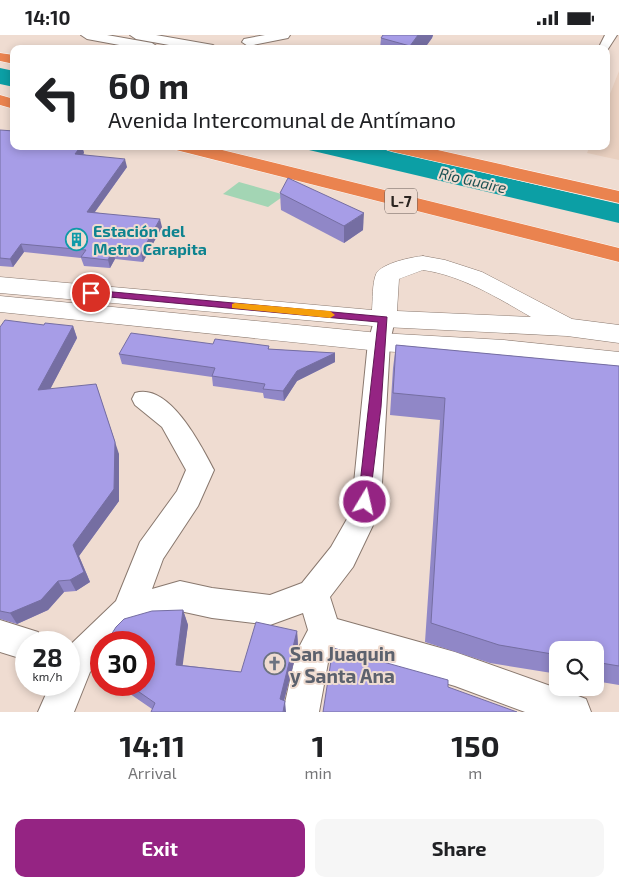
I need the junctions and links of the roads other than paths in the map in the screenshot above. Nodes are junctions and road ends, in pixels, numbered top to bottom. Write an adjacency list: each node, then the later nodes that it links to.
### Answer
1 (87, 35): 5 (street)
2 (136, 35): 6 (street)
3 (284, 35): 4 (street)
4 (248, 42)
5 (141, 45)
6 (191, 45)
7 (199, 150): 10 (highway, L-7)
8 (412, 150): 9 (highway)
9 (619, 197)
10 (619, 255)
11 (0, 285): 14 (main road)
12 (0, 304): 14 (main road)
13 (567, 327): 14 (main road); 14 (main road); 15 (main road)
14 (382, 331): 16 (main road); 18 (street)
15 (619, 334)
16 (619, 362)
17 (144, 399): 19 (street)
18 (313, 594): 19 (street); 20 (street)
19 (127, 612): 23 (street)
20 (325, 633): 26 (street); 27 (street)
21 (0, 635): 22 (street)
22 (15, 640)
23 (80, 661)
24 (61, 696): 25 (street)
25 (56, 712)
26 (301, 712)
27 (572, 712)

